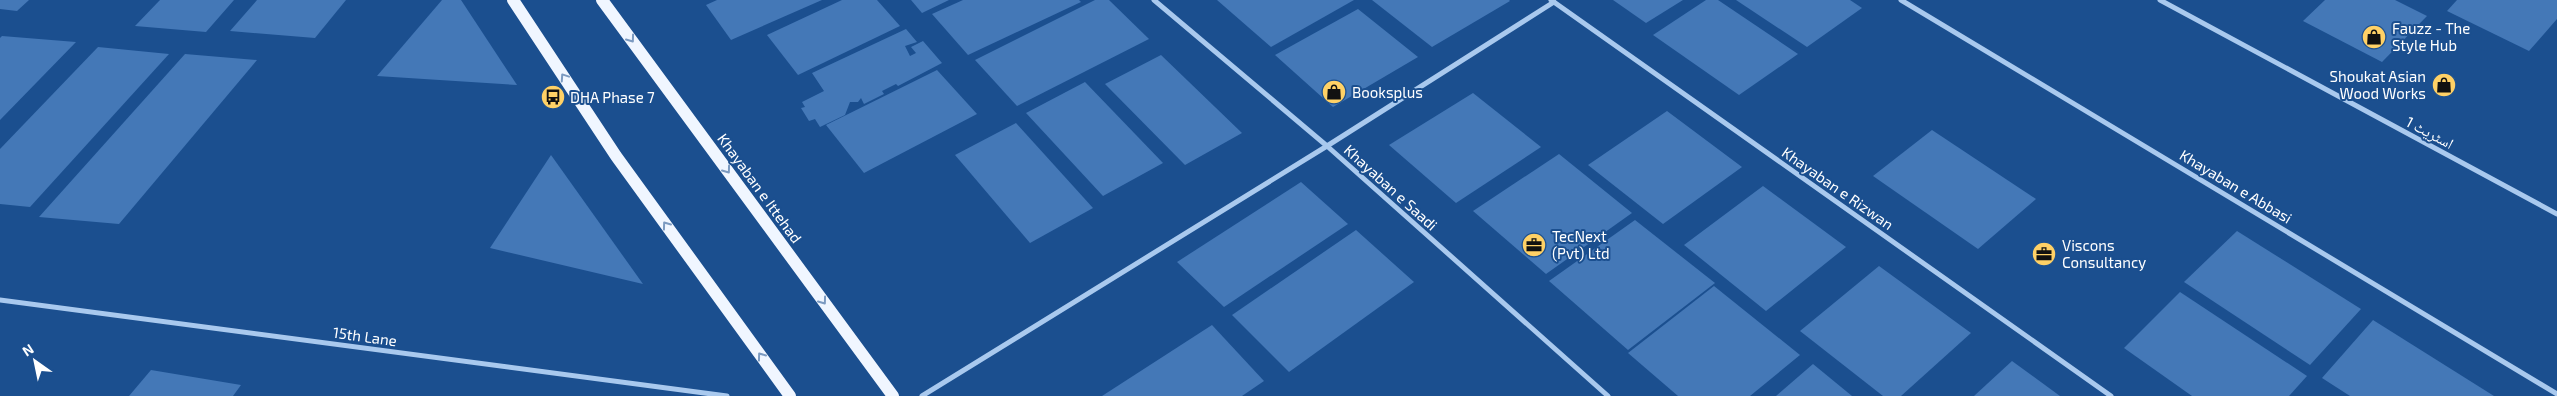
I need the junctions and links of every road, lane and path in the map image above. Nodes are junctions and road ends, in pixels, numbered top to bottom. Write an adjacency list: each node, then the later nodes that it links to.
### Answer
1 (513, 0): 12 (main road, one-way to 1)
2 (602, 0): 13 (main road, Khayaban e Ittehad, one-way to 13)
3 (1154, 0): 7 (street, Khayaban e Saadi)
4 (1902, 0): 10 (street, Khayaban e Abbasi)
5 (2160, 0): 8 (street, اسٹریٹ 1)
6 (1553, 1): 7 (street); 16 (street, Khayaban e Rizwan)
7 (1326, 146): 14 (street); 15 (street, Khayaban e Saadi)
8 (2557, 214)
9 (0, 300): 11 (street, 15th Lane)
10 (2557, 394)
11 (727, 396)
12 (790, 396)
13 (893, 396)
14 (922, 396)
15 (1608, 396)
16 (2111, 396)

